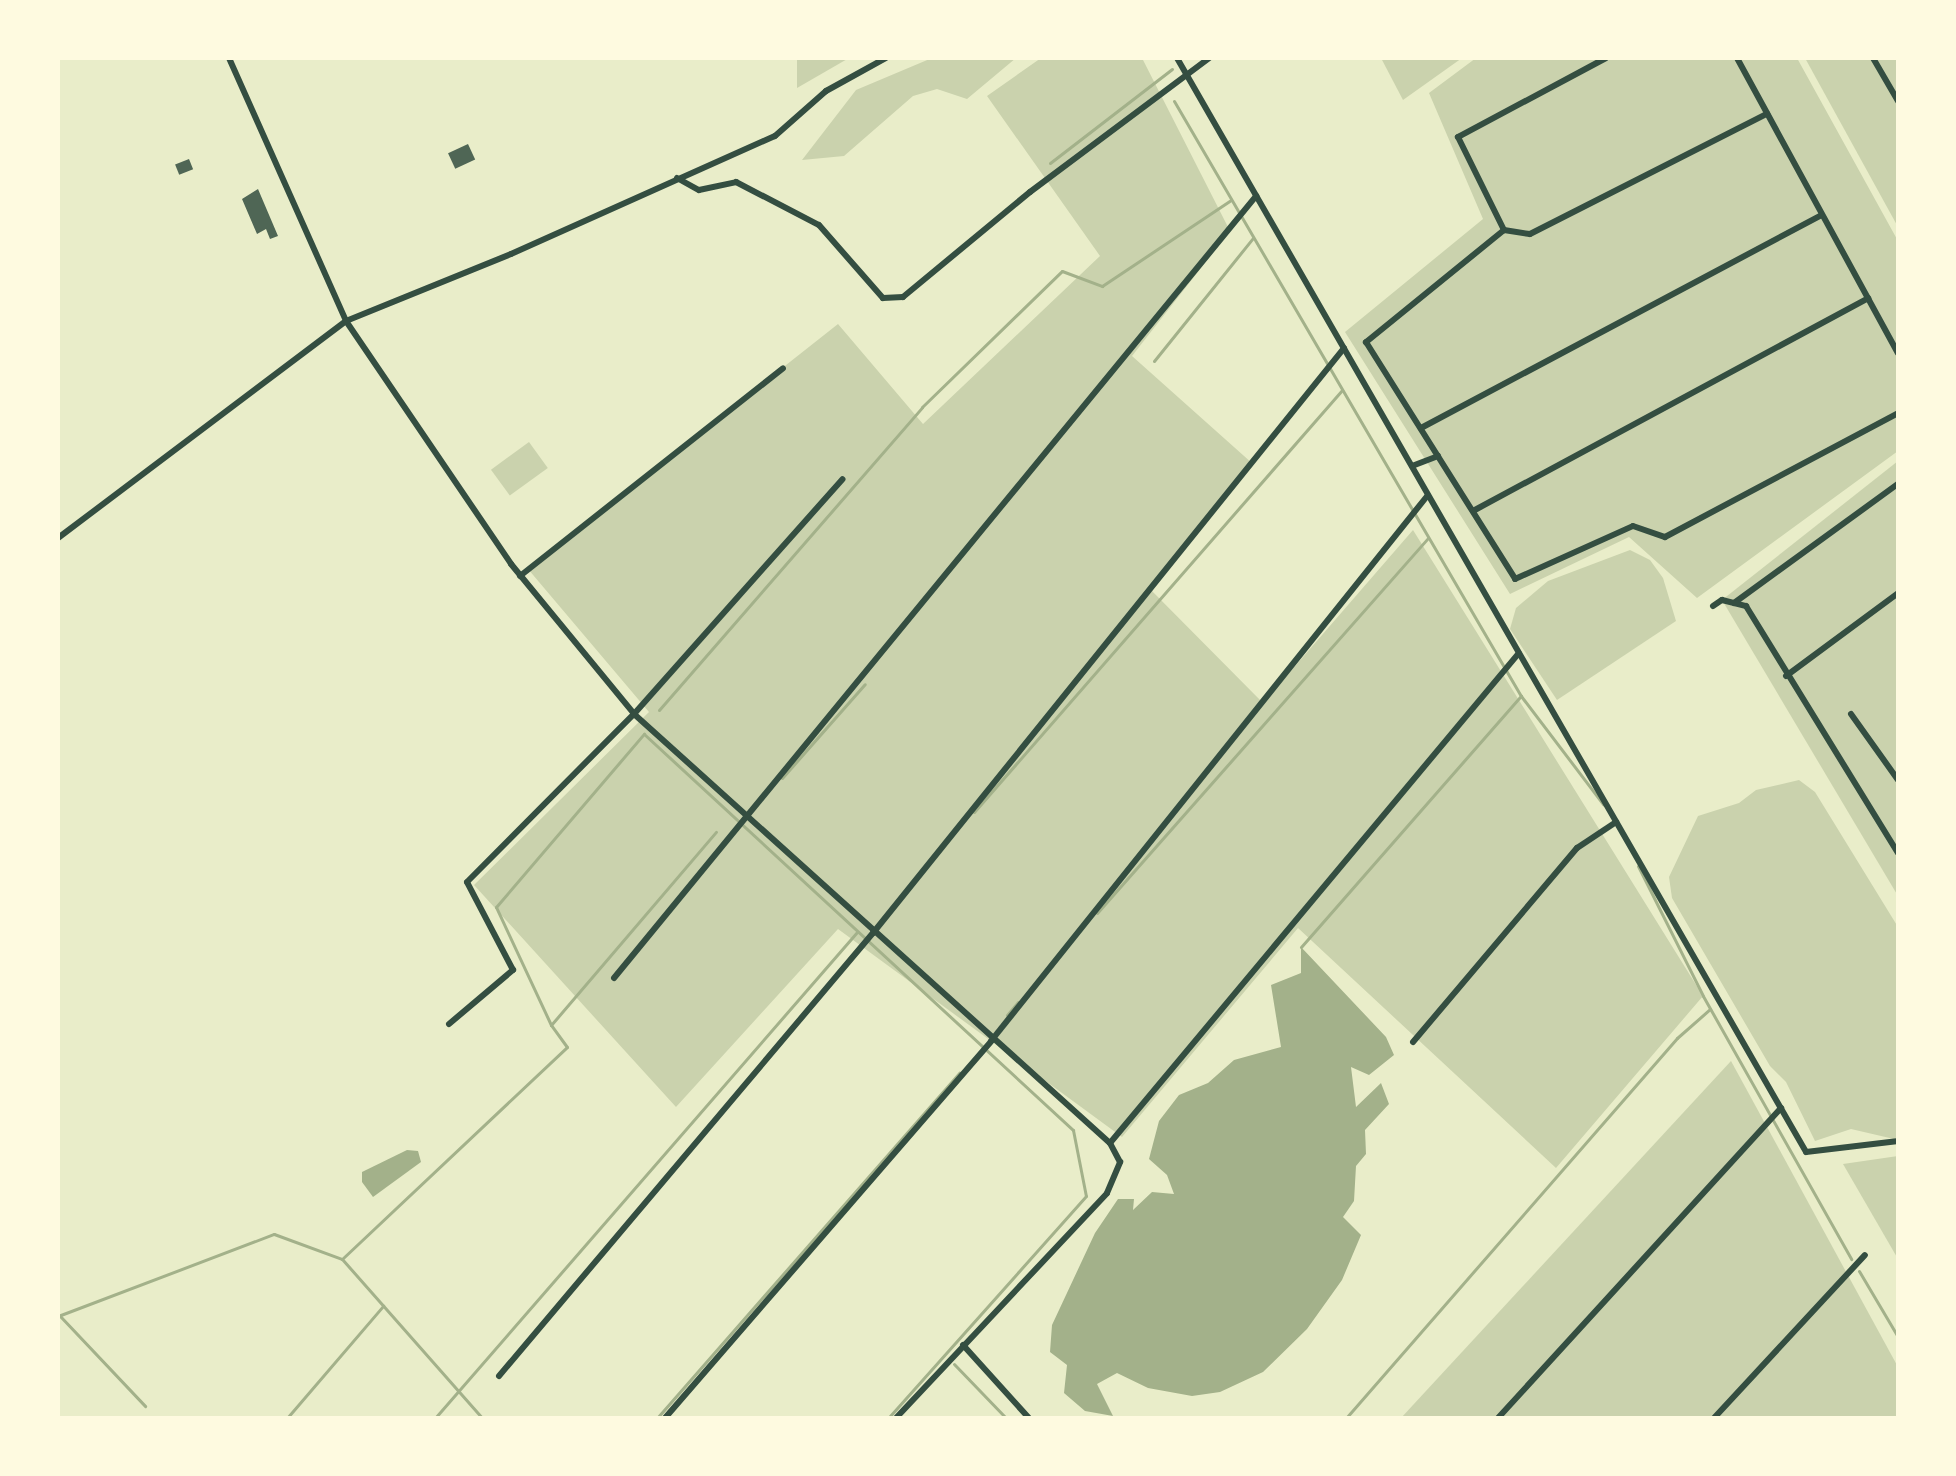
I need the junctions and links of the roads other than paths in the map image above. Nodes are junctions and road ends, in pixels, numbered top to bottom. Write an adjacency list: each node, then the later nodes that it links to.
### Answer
1 (229, 58): 16 (street)
2 (886, 58): 11 (street)
3 (1177, 58): 8 (street)
4 (1209, 58): 8 (street)
5 (1606, 58): 14 (street)
6 (1737, 58): 10 (street)
7 (1873, 58): 9 (street)
8 (1186, 74): 11 (street); 12 (street)
9 (1898, 101)
10 (1767, 114): 13 (street); 14 (street)
11 (677, 178): 16 (street)
12 (1256, 196): 17 (street); 38 (street)
13 (1821, 215): 15 (street); 21 (street)
14 (1504, 230): 21 (street)
15 (1868, 298): 18 (street); 27 (street)
16 (346, 321): 28 (street); 29 (street)
17 (1344, 348): 23 (street); 41 (street)
18 (1898, 353)
19 (783, 368): 29 (street)
20 (1898, 413): 27 (street)
21 (1421, 428): 22 (street)
22 (1438, 456): 23 (street); 27 (street)
23 (1412, 466): 26 (street)
24 (843, 479): 35 (street)
25 (1898, 484): 31 (street)
26 (1428, 495): 33 (street); 44 (street)
27 (1473, 511)
28 (58, 538)
29 (520, 576): 35 (street)
30 (1898, 593): 34 (street)
31 (1734, 603): 32 (street); 34 (street)
32 (1713, 606)
33 (1519, 653): 39 (street); 48 (street)
34 (1786, 676): 40 (street)
35 (634, 714): 38 (street); 43 (street)
36 (1851, 714): 37 (street)
37 (1898, 780)
38 (747, 818): 41 (street); 42 (street)
39 (1616, 822): 45 (street); 46 (street)
40 (1897, 854)
41 (873, 933): 44 (street); 51 (street)
42 (614, 978)
43 (449, 1024)
44 (991, 1041): 48 (street); 52 (street)
45 (1413, 1042)
46 (1781, 1108): 47 (street); 55 (street)
47 (1898, 1141)
48 (1110, 1143): 50 (street)
49 (1865, 1255): 56 (street)
50 (963, 1345): 53 (street); 54 (street)
51 (499, 1376)
52 (665, 1418)
53 (896, 1418)
54 (1029, 1418)
55 (1498, 1418)
56 (1714, 1418)

